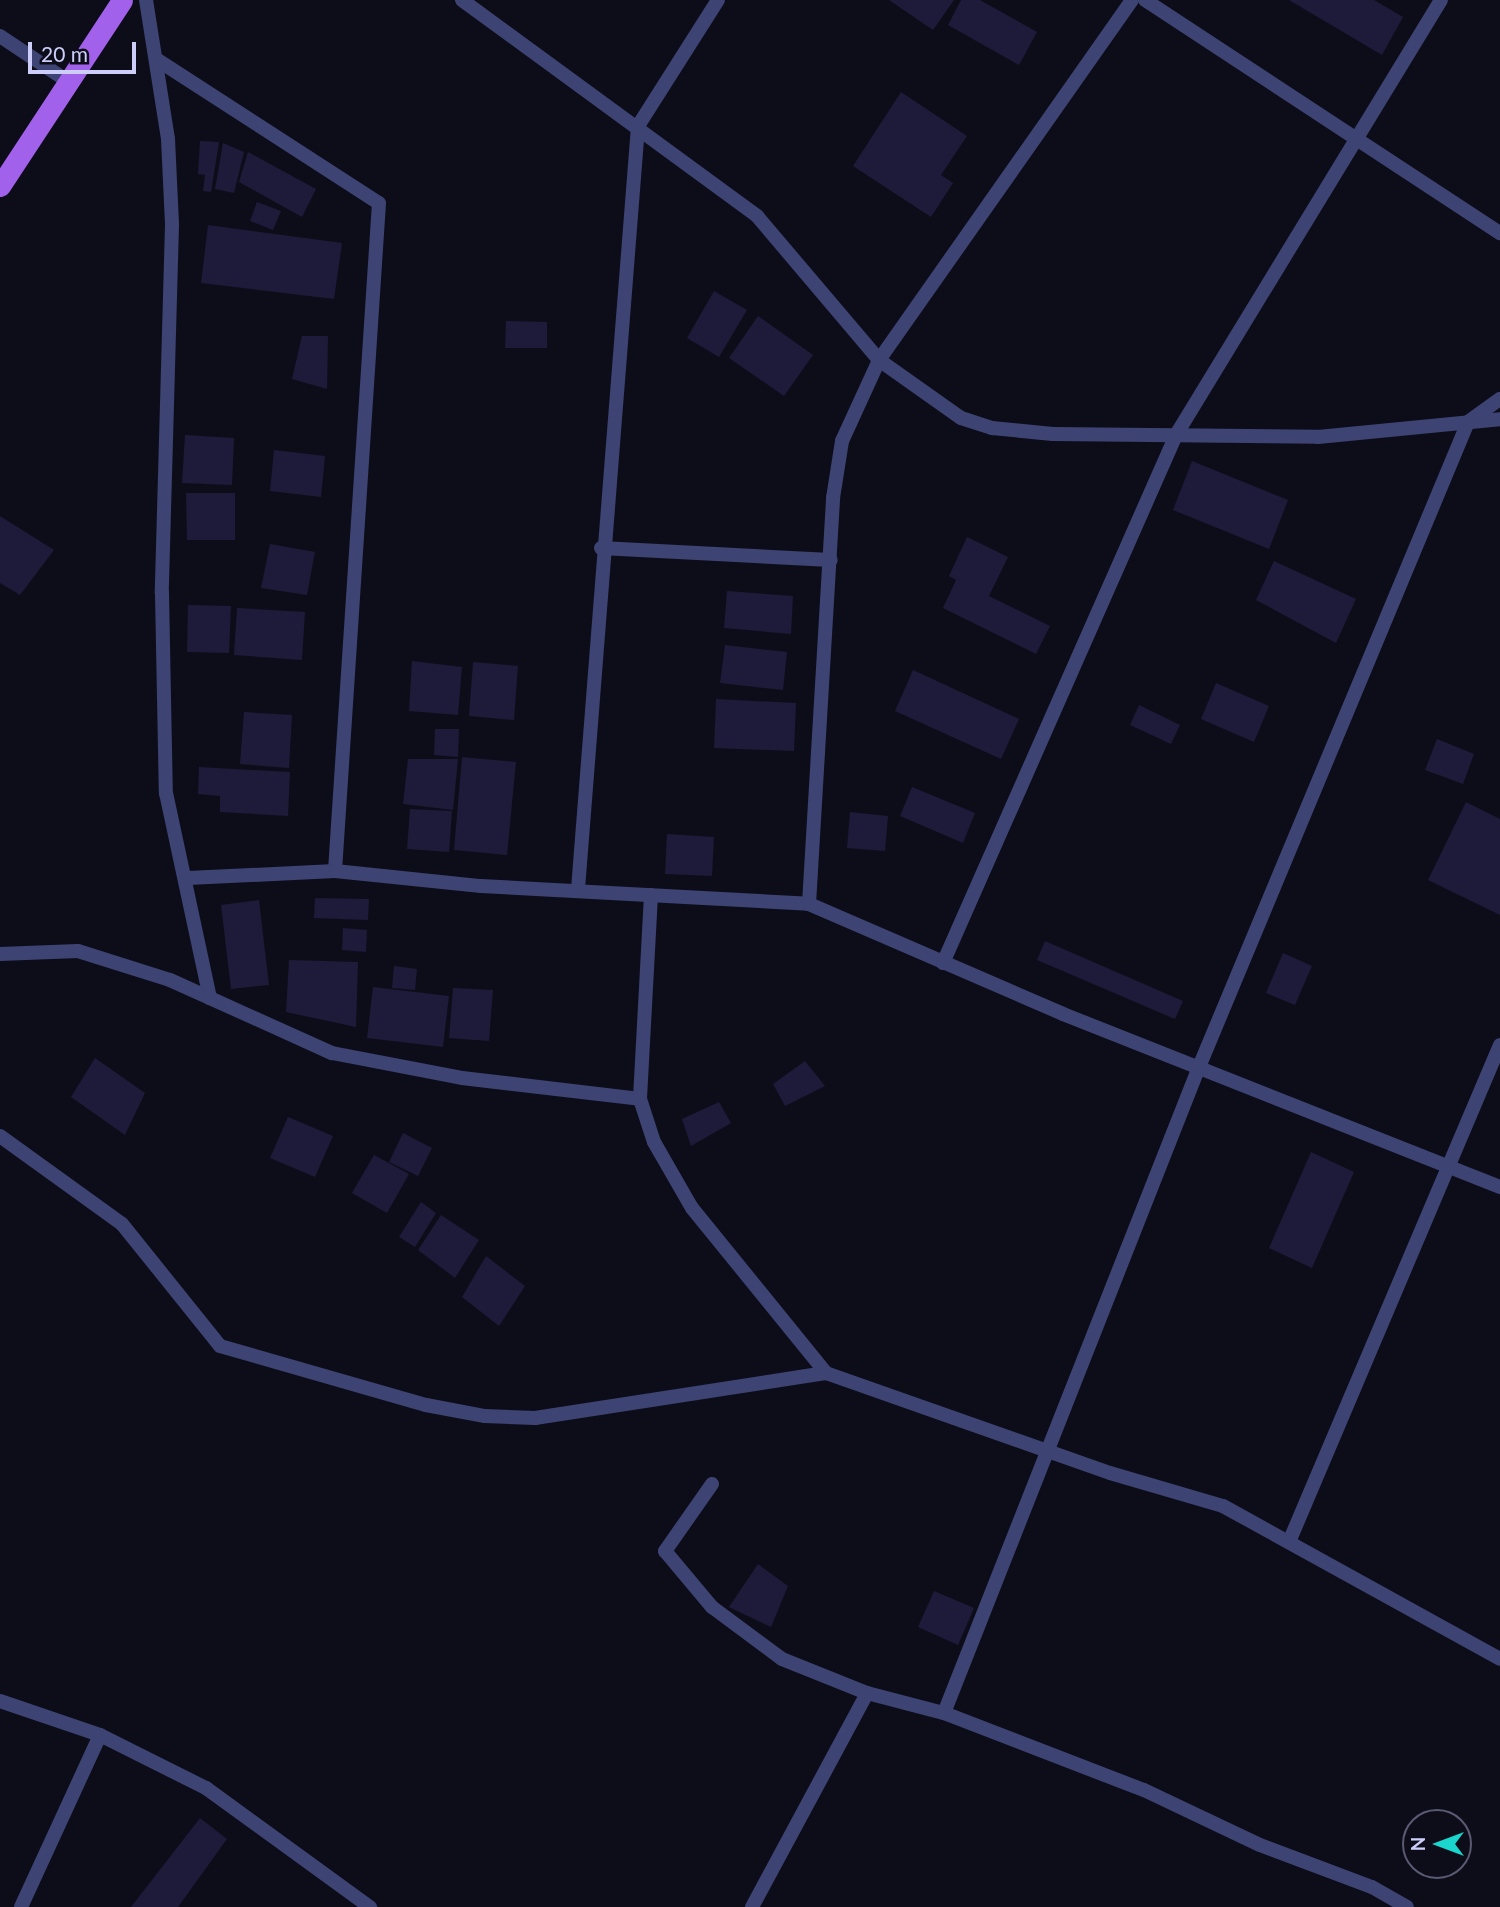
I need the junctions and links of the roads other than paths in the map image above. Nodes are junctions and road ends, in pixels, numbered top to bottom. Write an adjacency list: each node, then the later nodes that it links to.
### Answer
1 (122, 0): 10 (main road)
2 (146, 0): 9 (street)
3 (462, 0): 11 (street)
4 (718, 0): 11 (street)
5 (1132, 0): 15 (street)
6 (1145, 0): 12 (street)
7 (1441, 0): 12 (street)
8 (0, 36): 10 (street)
9 (156, 59): 22 (street); 23 (street)
10 (69, 82): 13 (main road)
11 (638, 126): 15 (street); 20 (street)
12 (1354, 137): 14 (street); 19 (street)
13 (0, 186)
14 (1500, 233)
15 (879, 360): 19 (street); 21 (street)
16 (1500, 399): 18 (street)
17 (1500, 419): 18 (street)
18 (1468, 422): 19 (street); 31 (street)
19 (1176, 435): 28 (street)
20 (601, 548): 21 (street); 24 (street)
21 (831, 560): 26 (street)
22 (335, 870): 23 (street); 24 (street)
23 (188, 878): 29 (street)
24 (578, 890): 25 (street)
25 (651, 895): 26 (street); 32 (street)
26 (809, 904): 28 (street)
27 (0, 954): 29 (street)
28 (943, 963): 31 (street)
29 (210, 998): 32 (street)
30 (1500, 1045): 34 (street)
31 (1199, 1067): 34 (street); 37 (street)
32 (640, 1099): 36 (street)
33 (0, 1136): 36 (street)
34 (1450, 1164): 35 (street); 39 (street)
35 (1500, 1186)
36 (826, 1373): 37 (street)
37 (1048, 1451): 39 (street); 43 (street)
38 (712, 1484): 41 (street)
39 (1289, 1542): 40 (street)
40 (1500, 1660)
41 (867, 1693): 43 (street); 47 (street)
42 (0, 1701): 44 (street)
43 (944, 1713): 48 (street)
44 (100, 1735): 45 (street); 46 (street)
45 (21, 1907)
46 (370, 1907)
47 (752, 1907)
48 (1407, 1907)

